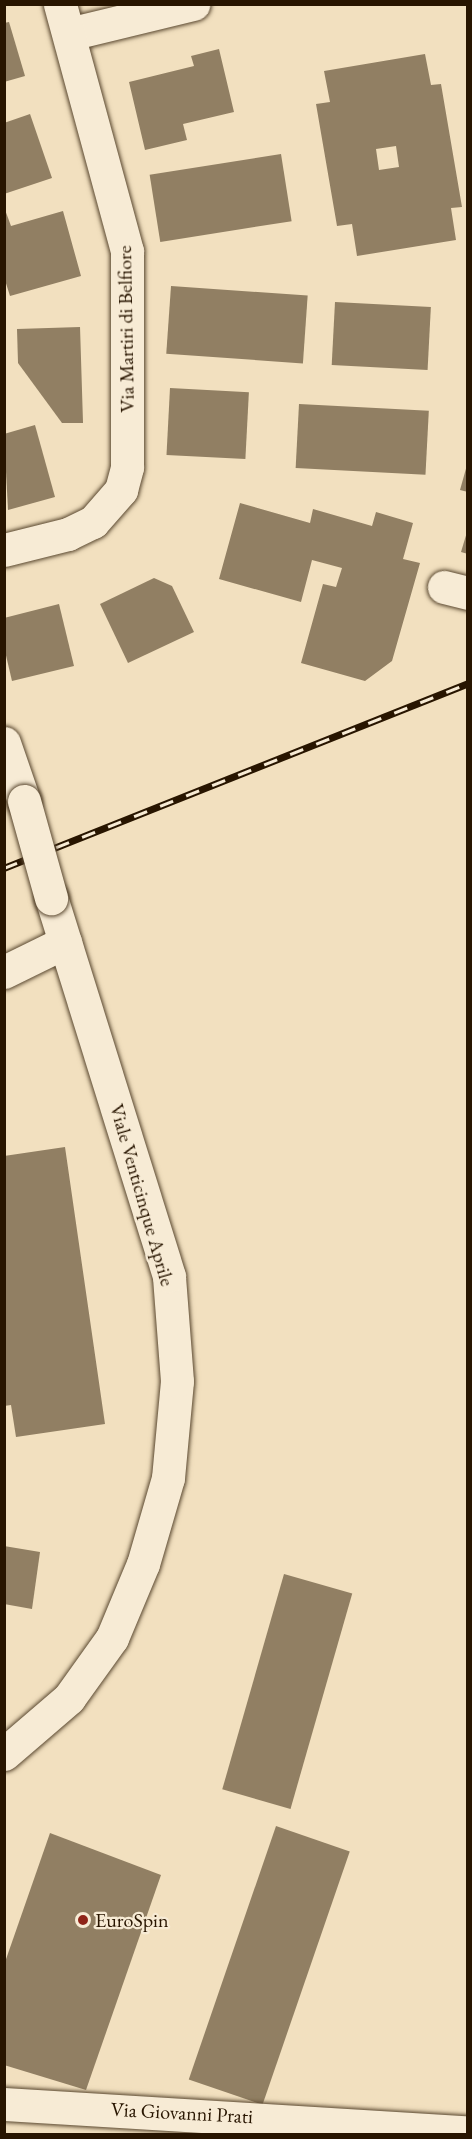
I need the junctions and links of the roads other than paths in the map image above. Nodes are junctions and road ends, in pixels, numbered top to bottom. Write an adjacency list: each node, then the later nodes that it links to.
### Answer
1 (193, 4): 2 (street)
2 (65, 19): 3 (street, Via Martiri di Belfiore)
3 (4, 550)
4 (4, 743): 5 (street, Viale Venticinque Aprile, bridge)
5 (65, 942): 6 (street); 7 (street, Viale Venticinque Aprile)
6 (4, 972)
7 (4, 1754)
8 (4, 2104): 9 (street, Via Giovanni Prati)
9 (199, 2124): 10 (street, Via Giovanni Prati)
10 (468, 2132)

